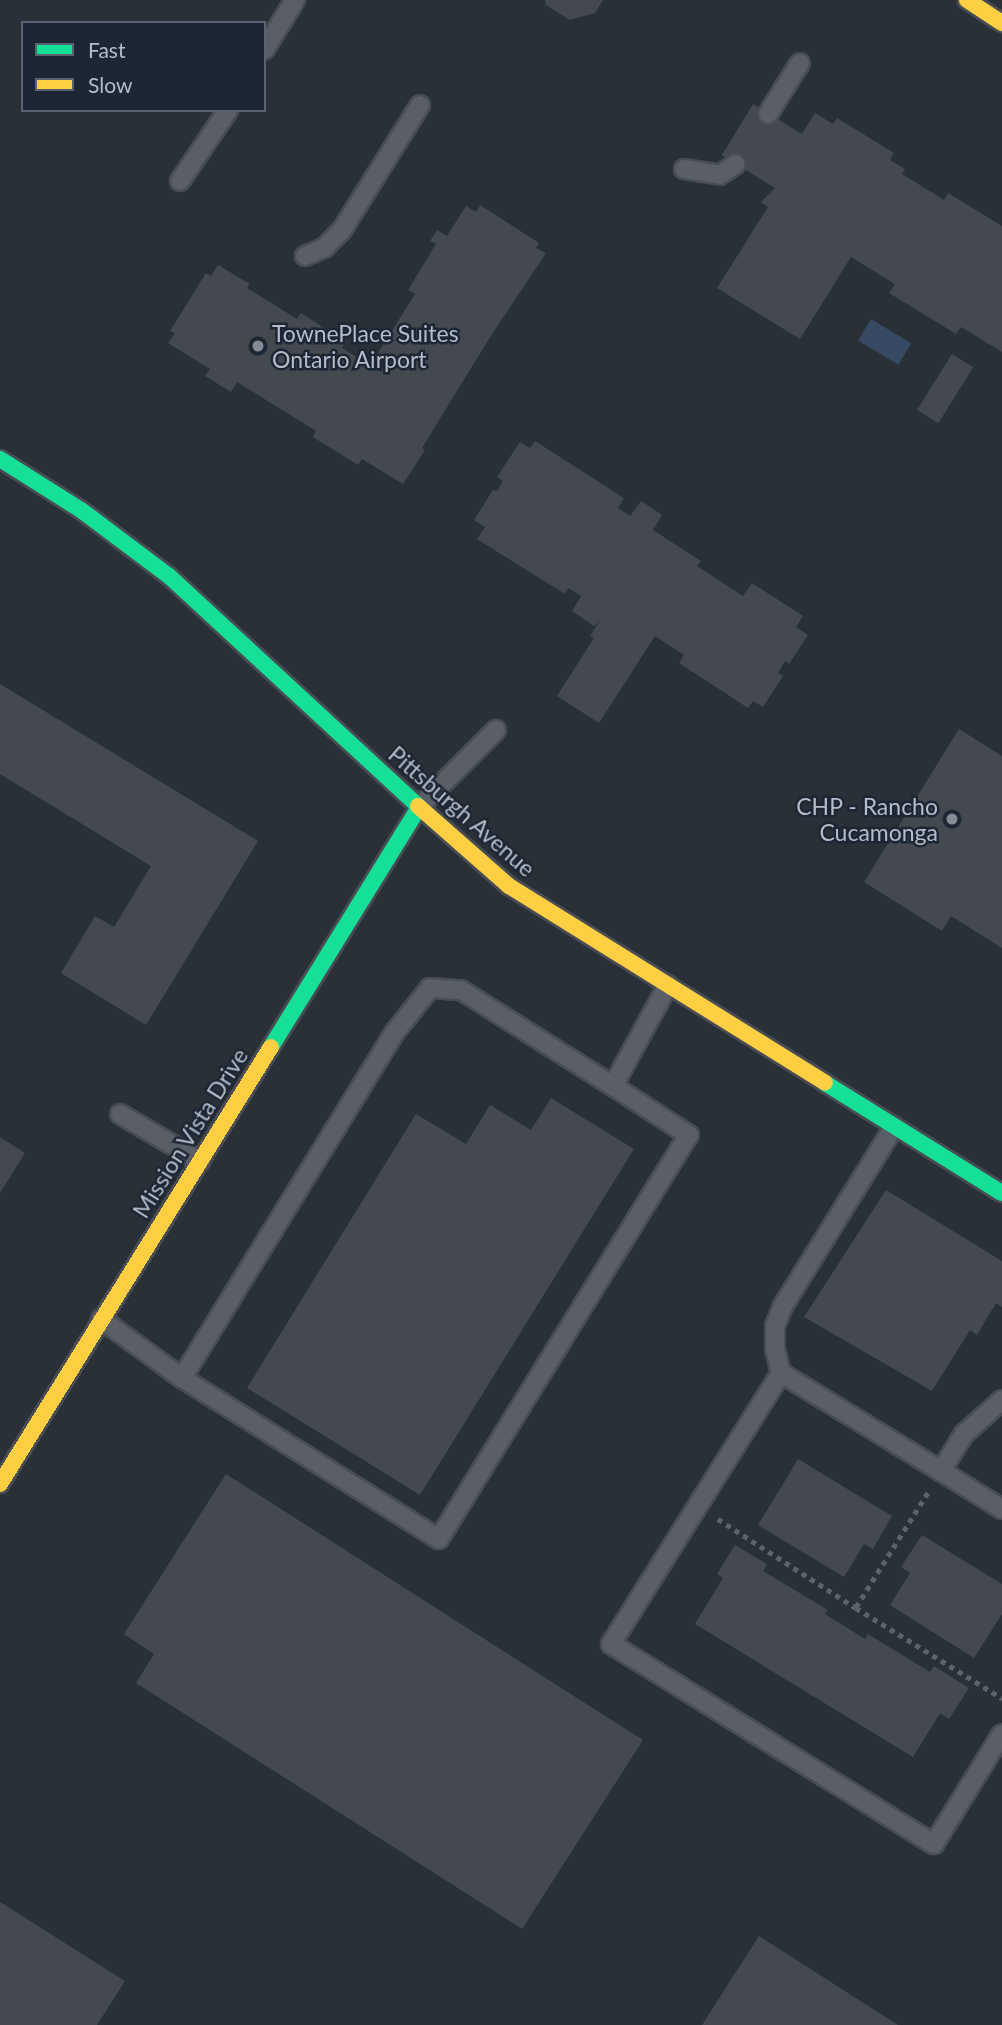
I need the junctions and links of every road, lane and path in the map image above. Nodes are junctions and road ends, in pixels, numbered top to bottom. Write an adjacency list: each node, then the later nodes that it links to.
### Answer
1 (295, 0): 4 (lane)
2 (967, 0): 3 (street)
3 (1002, 23)
4 (266, 47)
5 (800, 63): 8 (lane)
6 (420, 105): 12 (lane)
7 (227, 112): 11 (lane)
8 (768, 114)
9 (736, 164): 10 (lane)
10 (684, 169)
11 (180, 181)
12 (304, 256)
13 (0, 460): 15 (street, Pittsburgh Avenue)
14 (496, 730): 15 (lane)
15 (419, 807): 16 (street, Pittsburgh Avenue); 20 (street, Mission Vista Drive)
16 (668, 985): 17 (lane); 19 (street, Pittsburgh Avenue)
17 (612, 1086): 24 (lane); 24 (lane)
18 (120, 1114): 20 (lane)
19 (894, 1126): 21 (street, Pittsburgh Avenue); 23 (lane)
20 (200, 1161): 22 (street, Mission Vista Drive)
21 (1002, 1193)
22 (101, 1319): 24 (lane); 27 (street, Mission Vista Drive)
23 (781, 1373): 26 (lane); 28 (lane)
24 (182, 1378)
25 (1002, 1400): 26 (lane)
26 (941, 1471): 29 (lane); 30 (path)
27 (0, 1484)
28 (698, 1506): 30 (path); 32 (lane)
29 (1002, 1509)
30 (856, 1608): 31 (path)
31 (1002, 1699)
32 (1002, 1734)

